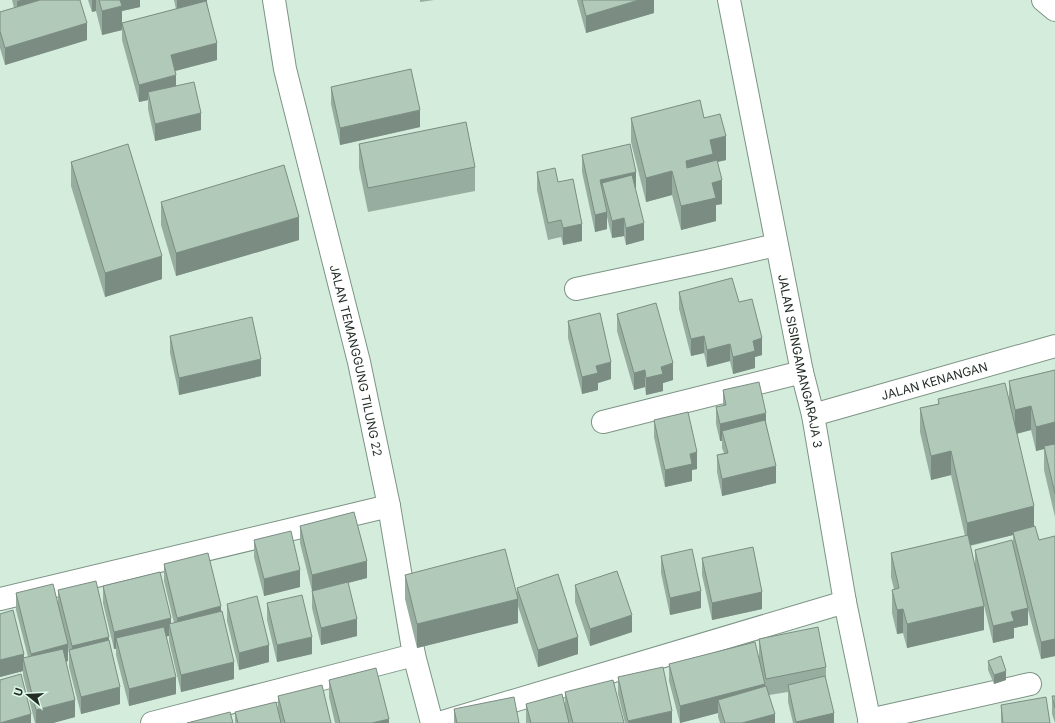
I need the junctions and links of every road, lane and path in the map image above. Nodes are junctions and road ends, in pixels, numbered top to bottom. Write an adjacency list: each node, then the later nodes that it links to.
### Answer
1 (274, 0): 11 (street, JALAN TEMANGGUNG TILUNG 22)
2 (729, 0): 5 (street, JALAN SISINGAMANGARAJA 3)
3 (1044, 0): 4 (street)
4 (1055, 10)
5 (776, 244): 6 (street); 8 (street, JALAN SISINGAMANGARAJA 3)
6 (576, 289)
7 (1055, 346): 9 (street, JALAN KENANGAN)
8 (802, 372): 9 (street, JALAN SISINGAMANGARAJA 3); 10 (street)
9 (813, 415): 13 (street, JALAN SISINGAMANGARAJA 3)
10 (603, 422)
11 (389, 506): 12 (street); 14 (street, JALAN TEMANGGUNG TILUNG 22)
12 (0, 599)
13 (845, 602): 16 (street, JALAN SISINGAMANGARAJA 3); 19 (street)
14 (414, 655): 17 (street); 18 (street, JALAN TEMANGGUNG TILUNG 22)
15 (1030, 684): 16 (street)
16 (869, 721)
17 (152, 723)
18 (432, 723)
19 (439, 723)

